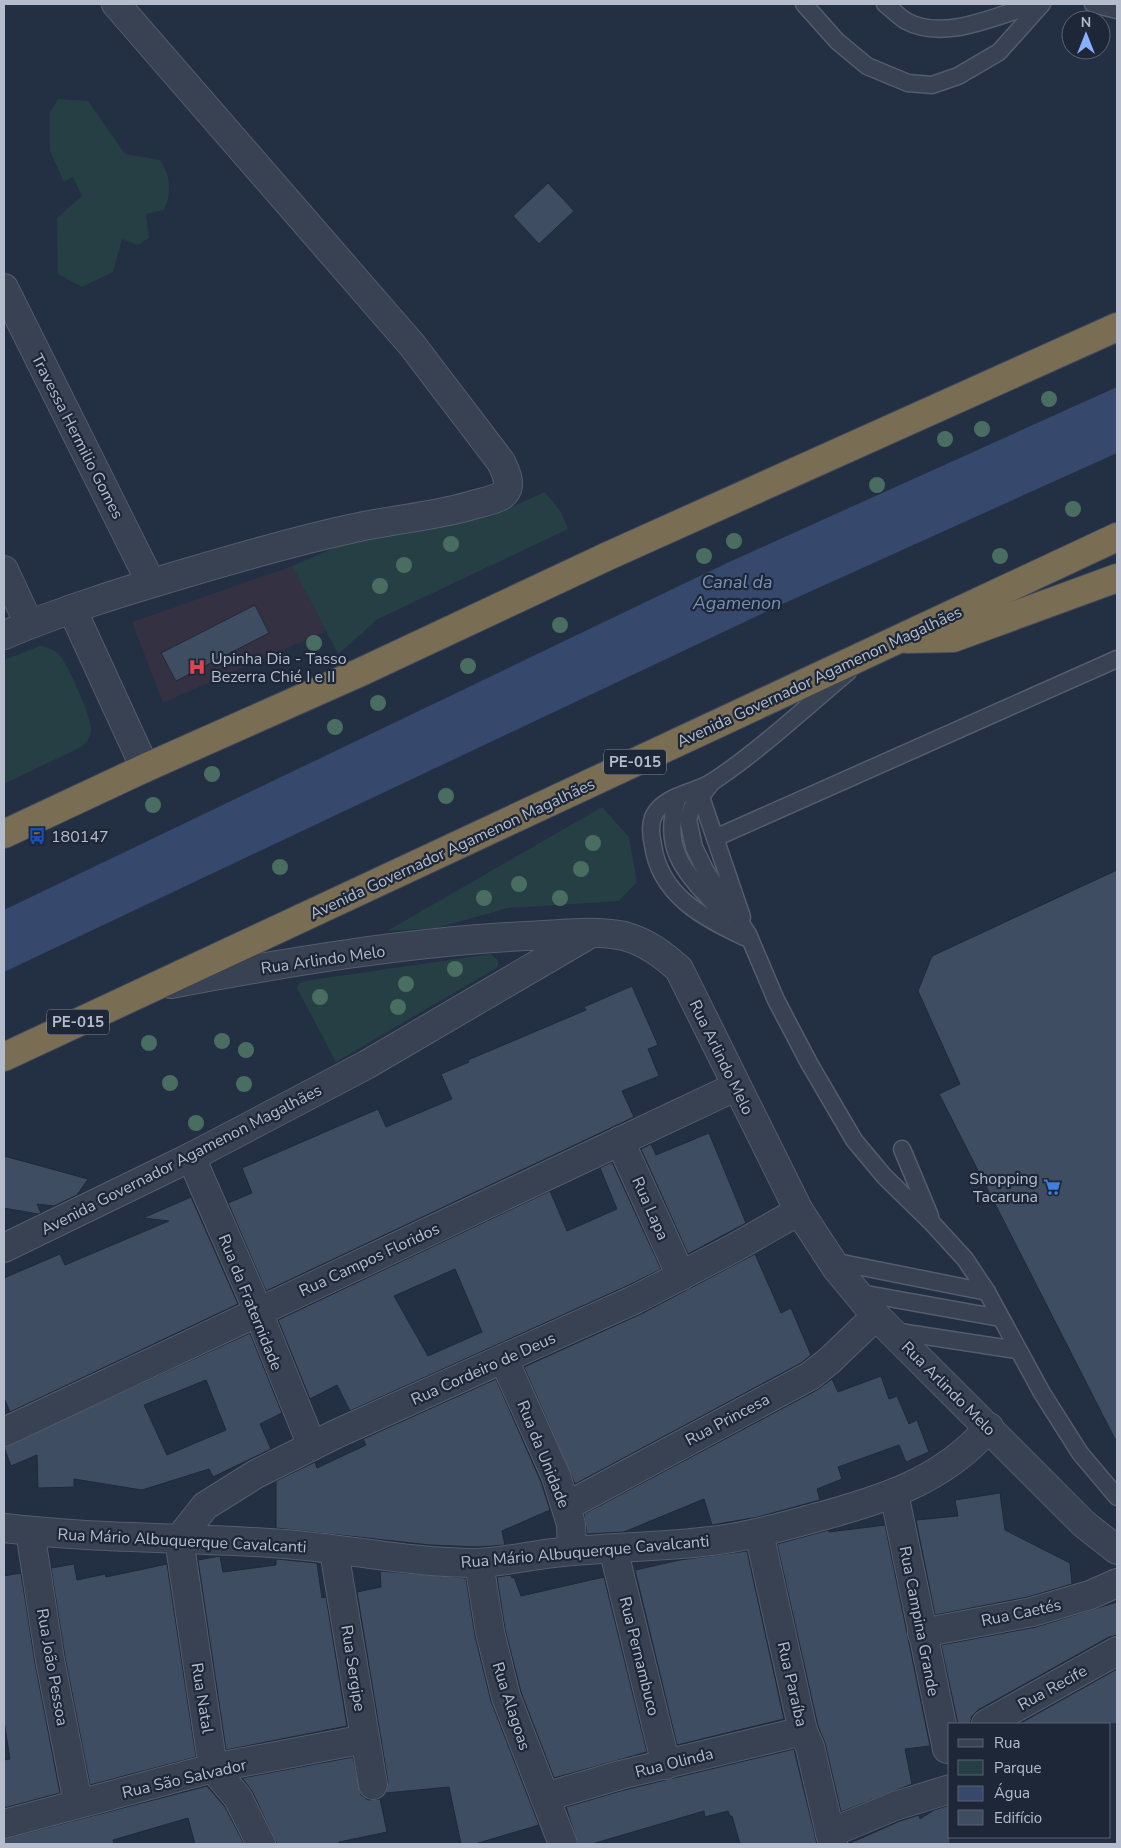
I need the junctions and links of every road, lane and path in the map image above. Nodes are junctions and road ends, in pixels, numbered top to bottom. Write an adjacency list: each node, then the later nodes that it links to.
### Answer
1 (116, 4): 13 (street)
2 (804, 4): 5 (lane)
3 (885, 4): 4 (lane)
4 (1036, 4)
5 (1042, 4)
6 (1093, 4): 7 (lane)
7 (1117, 10)
8 (4, 288): 13 (street, Travessa Hermilio Gomes)
9 (1117, 327): 19 (highway)
10 (1117, 537): 17 (highway, Avenida Governador Agamenon Magalhães / PE-015)
11 (4, 570): 15 (street)
12 (1117, 578): 17 (highway)
13 (151, 583): 14 (street)
14 (72, 609): 15 (street); 19 (street)
15 (29, 624): 16 (street)
16 (4, 635)
17 (887, 645): 20 (lane); 27 (highway, Avenida Governador Agamenon Magalhães / PE-015)
18 (1117, 659): 24 (lane)
19 (145, 768): 23 (highway)
20 (712, 782): 21 (lane); 22 (lane)
21 (678, 797): 26 (lane); 26 (lane)
22 (701, 797): 24 (lane); 26 (lane)
23 (4, 834)
24 (715, 838): 26 (lane)
25 (592, 933): 27 (street, Rua Arlindo Melo); 29 (street, Rua Arlindo Melo); 32 (street, Avenida Governador Agamenon Magalhães)
26 (747, 937): 34 (lane)
27 (152, 987): 28 (highway, Avenida Governador Agamenon Magalhães / PE-015)
28 (4, 1056)
29 (736, 1087): 30 (street, Rua Campos Floridos); 33 (street, Rua Arlindo Melo)
30 (620, 1141): 37 (street, Rua Lapa); 40 (street, Rua Campos Floridos)
31 (902, 1149): 34 (lane)
32 (191, 1157): 35 (street, Avenida Governador Agamenon Magalhães); 40 (street, Rua da Fraternidade)
33 (799, 1211): 36 (street, Rua Arlindo Melo); 37 (street, Rua Cordeiro de Deus)
34 (932, 1223): 39 (lane)
35 (4, 1248)
36 (832, 1261): 38 (street, Rua Arlindo Melo); 39 (lane)
37 (681, 1276): 44 (street, Rua Cordeiro de Deus)
38 (856, 1292): 41 (lane); 42 (street, Rua Arlindo Melo)
39 (987, 1292): 41 (lane)
40 (258, 1312): 46 (street, Rua Campos Floridos); 47 (street, Rua da Fraternidade)
41 (1000, 1318): 43 (lane)
42 (883, 1323): 43 (lane); 45 (street, Rua Arlindo Melo); 50 (street, Rua Princesa)
43 (1017, 1350): 49 (lane)
44 (504, 1360): 47 (street, Rua Cordeiro de Deus); 50 (street, Rua da Unidade)
45 (989, 1427): 48 (street, Rua Mário Albuquerque Cavalcanti); 56 (street, Rua Arlindo Melo)
46 (4, 1432)
47 (312, 1446): 54 (street, Rua Cordeiro de Deus)
48 (894, 1494): 53 (street, Rua Mário Albuquerque Cavalcanti); 61 (street, Rua Campina Grande)
49 (1117, 1498)
50 (567, 1506): 58 (street, Rua da Unidade)
51 (4, 1528): 52 (street, Rua Mário Albuquerque Cavalcanti)
52 (30, 1531): 54 (street, Rua Mário Albuquerque Cavalcanti); 72 (street, Rua João Pessoa)
53 (759, 1533): 55 (street, Rua Mário Albuquerque Cavalcanti); 64 (street, Rua Paraíba)
54 (179, 1539): 57 (street, Rua Mário Albuquerque Cavalcanti); 68 (street, Rua Natal)
55 (613, 1548): 58 (street, Rua Mário Albuquerque Cavalcanti); 67 (street, Rua Pernambuco)
56 (1117, 1550)
57 (334, 1551): 59 (street, Rua Mário Albuquerque Cavalcanti); 65 (street, Rua Sergipe)
58 (572, 1551): 59 (street, Rua Mário Albuquerque Cavalcanti)
59 (479, 1563): 71 (street, Rua Alagoas)
60 (1115, 1587): 61 (street, Rua Caetés)
61 (922, 1632): 66 (street, Rua Campina Grande)
62 (1117, 1651): 63 (street, Rua Recife)
63 (988, 1723)
64 (803, 1730): 67 (street, Rua Olinda); 74 (street, Rua Paraíba)
65 (365, 1739): 68 (street, Rua São Salvador); 69 (street, Rua Sergipe)
66 (948, 1745)
67 (666, 1765): 71 (street, Rua Olinda)
68 (214, 1768): 72 (street, Rua São Salvador); 75 (street, Rua Natal)
69 (373, 1785)
70 (948, 1790): 74 (street)
71 (545, 1797): 76 (street, Rua Alagoas)
72 (78, 1803): 73 (street, Rua São Salvador)
73 (4, 1824)
74 (832, 1839)
75 (261, 1844)
76 (563, 1844)

